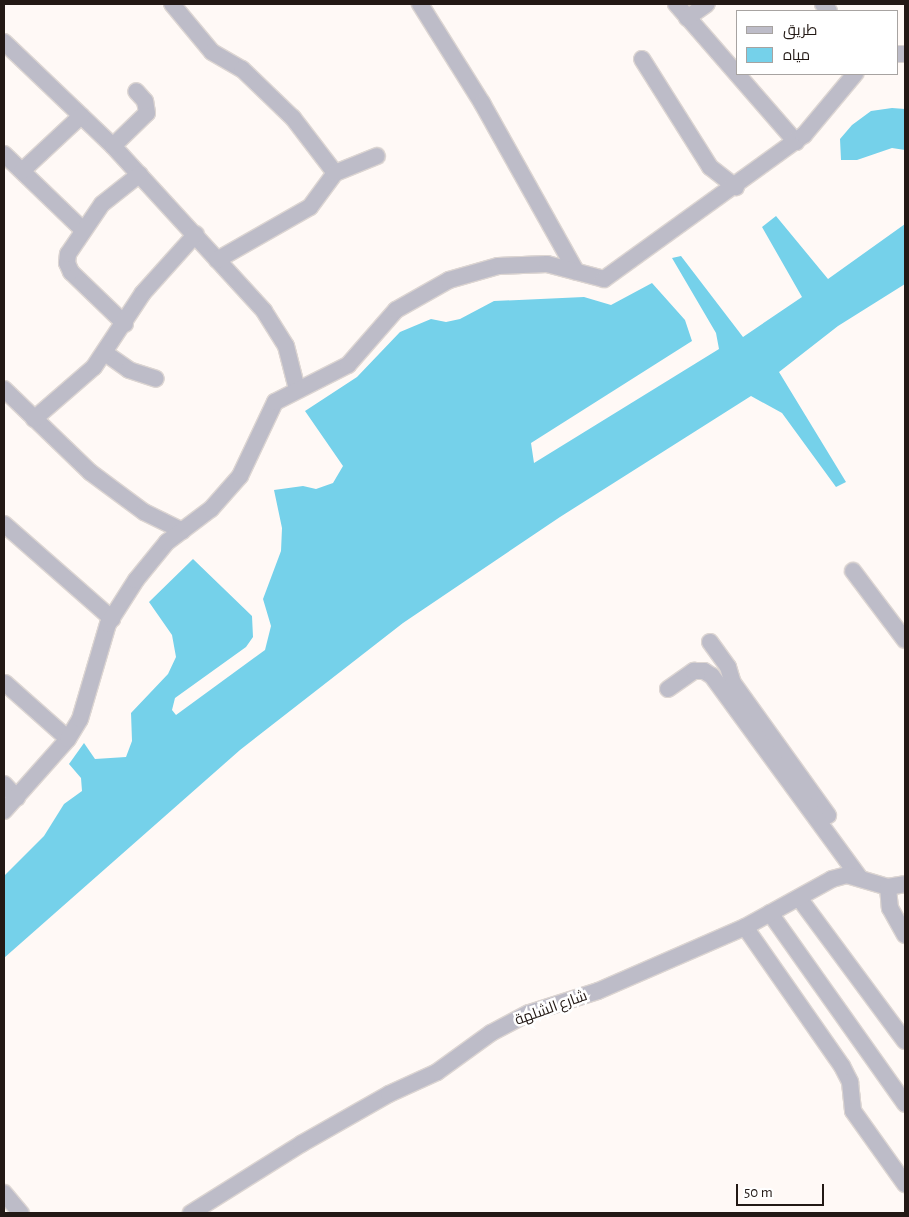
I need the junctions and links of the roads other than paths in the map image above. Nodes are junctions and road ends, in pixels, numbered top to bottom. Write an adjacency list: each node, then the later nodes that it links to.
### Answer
1 (420, 4): 24 (street)
2 (676, 4): 5 (street)
3 (707, 4): 5 (street)
4 (179, 6): 18 (street)
5 (687, 18): 8 (street)
6 (4, 42): 12 (street)
7 (642, 59): 20 (street)
8 (736, 74)
9 (737, 75): 13 (street)
10 (854, 75): 13 (street)
11 (136, 90): 14 (street)
12 (81, 116): 14 (street); 17 (street)
13 (796, 142): 20 (street)
14 (113, 146): 19 (street)
15 (4, 154): 17 (street)
16 (377, 156): 18 (street)
17 (22, 171): 21 (street)
18 (335, 173): 23 (street)
19 (140, 174): 21 (street); 22 (street)
20 (736, 187): 24 (street)
21 (83, 230): 25 (street)
22 (196, 234): 23 (street); 25 (street)
23 (217, 260): 29 (street)
24 (576, 271): 29 (street)
25 (125, 324): 26 (street)
26 (105, 354): 27 (street); 30 (street)
27 (156, 378)
28 (4, 389): 30 (street)
29 (297, 389): 32 (street)
30 (34, 419): 32 (street)
31 (4, 524): 34 (street)
32 (184, 531): 34 (street)
33 (853, 571): 35 (street)
34 (112, 619): 39 (street)
35 (905, 640)
36 (710, 642): 43 (street)
37 (5, 683): 39 (street)
38 (668, 689): 43 (street)
39 (68, 739): 41 (street)
40 (4, 784): 41 (street)
41 (16, 798): 42 (street)
42 (4, 811)
43 (875, 882): 44 (street, شارع الشلهة); 45 (street, شارع الشلهة); 48 (street)
44 (905, 884)
45 (799, 898): 46 (street, شارع الشلهة); 49 (street)
46 (770, 914): 47 (street, شارع الشلهة); 50 (street)
47 (745, 927): 51 (street); 54 (street, شارع الشلهة)
48 (905, 935)
49 (905, 1041)
50 (905, 1104)
51 (905, 1184)
52 (4, 1193): 53 (street)
53 (21, 1213)
54 (191, 1213)

